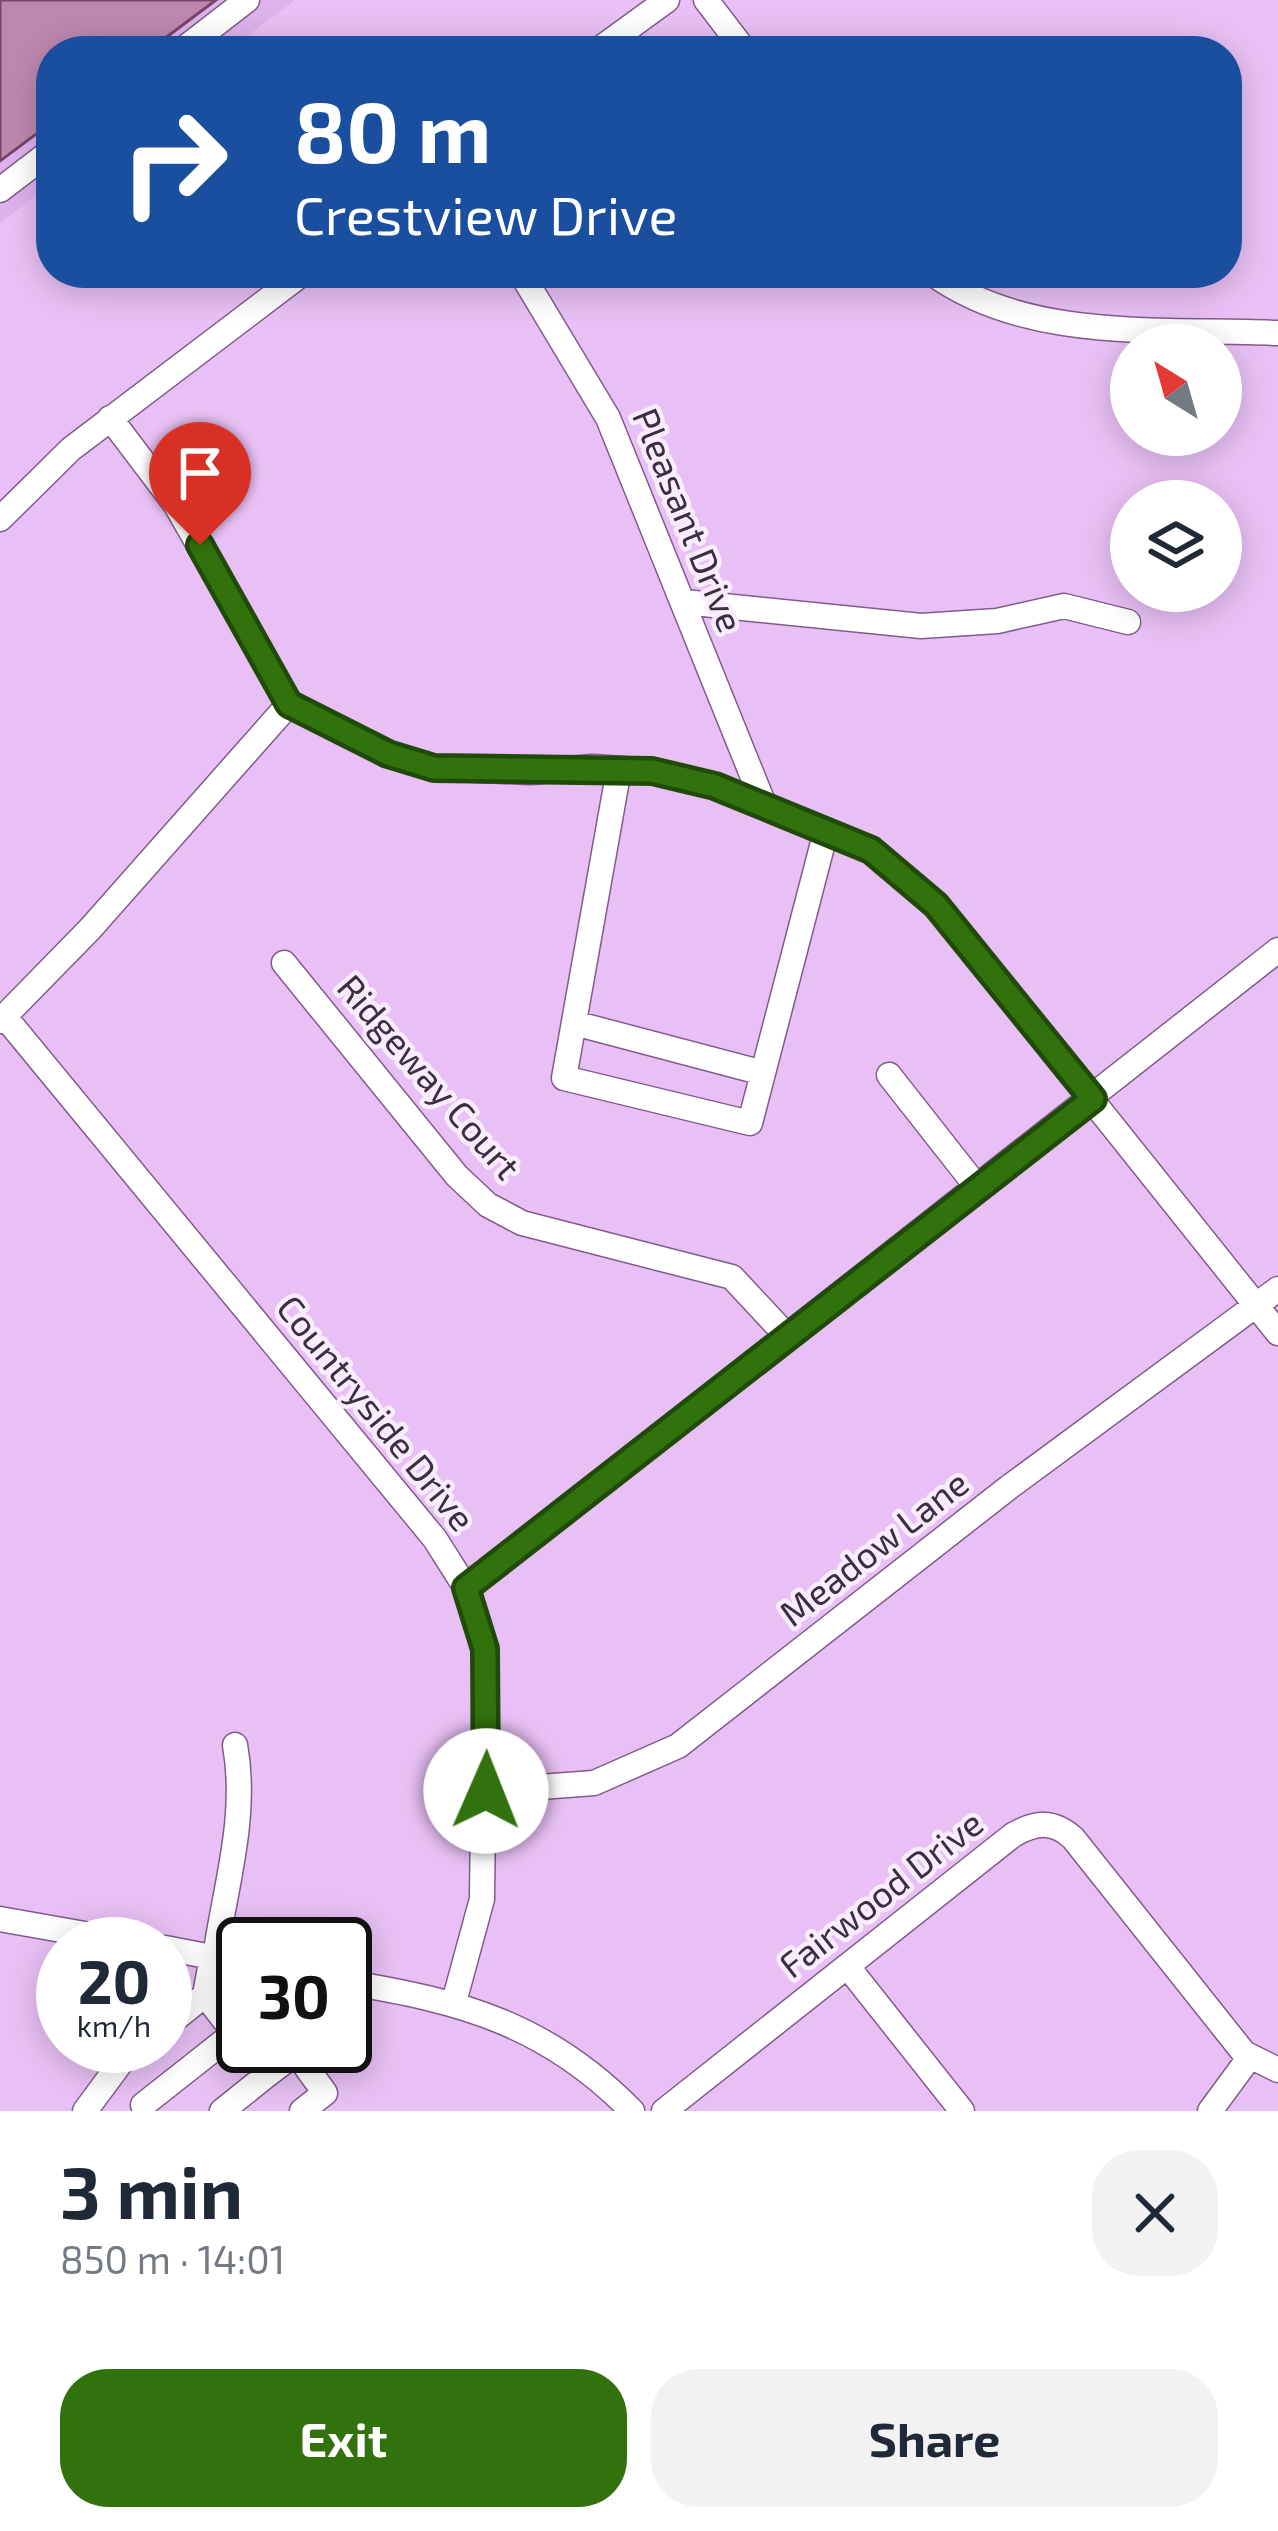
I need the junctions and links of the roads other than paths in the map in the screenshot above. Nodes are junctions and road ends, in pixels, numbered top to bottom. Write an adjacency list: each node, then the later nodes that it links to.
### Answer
1 (247, 0): 4 (street)
2 (668, 0): 5 (street)
3 (706, 0): 6 (street)
4 (200, 36)
5 (618, 36)
6 (734, 36)
7 (36, 162): 8 (street)
8 (0, 190)
9 (284, 288): 13 (street)
10 (529, 288): 15 (street, Pleasant Drive)
11 (958, 288): 12 (street)
12 (1278, 333)
13 (110, 418): 14 (street); 17 (street)
14 (0, 519)
15 (684, 602): 16 (street); 19 (street, Pleasant Drive)
16 (1128, 622)
17 (289, 704): 18 (street); 23 (street)
18 (619, 769): 19 (street); 24 (street)
19 (765, 807): 20 (street)
20 (826, 831): 25 (street); 27 (street)
21 (1278, 950): 27 (street)
22 (284, 963): 32 (street, Ridgeway Court)
23 (3, 1019): 33 (street, Countryside Drive)
24 (574, 1023): 25 (street); 25 (street)
25 (763, 1073)
26 (889, 1075): 28 (street)
27 (1093, 1099): 28 (street); 30 (street)
28 (977, 1187): 32 (street)
29 (1278, 1289): 30 (street, Meadow Lane)
30 (1256, 1305): 31 (street); 35 (street, Meadow Lane)
31 (1278, 1333)
32 (786, 1335): 33 (street)
33 (466, 1588): 35 (street, Countryside Drive)
34 (235, 1745): 39 (street)
35 (486, 1791): 44 (street, Countryside Drive)
36 (0, 1918): 37 (street)
37 (36, 1925)
38 (192, 1953): 39 (street)
39 (213, 1957): 40 (street); 43 (street)
40 (216, 1958)
41 (848, 1966): 48 (street, Fairwood Drive); 60 (street, Fairwood Drive); 61 (street)
42 (372, 1991): 44 (street)
43 (205, 1995): 45 (street); 46 (street)
44 (454, 2002): 59 (street)
45 (192, 2005)
46 (216, 2010)
47 (216, 2047): 55 (street)
48 (1249, 2058): 49 (street); 62 (street)
49 (1278, 2069)
50 (116, 2073): 56 (street)
51 (118, 2073): 55 (street)
52 (269, 2073): 54 (street)
53 (314, 2073): 58 (street)
54 (266, 2075): 57 (street)
55 (145, 2108)
56 (85, 2111)
57 (223, 2111)
58 (302, 2111)
59 (632, 2111)
60 (664, 2111)
61 (962, 2111)
62 (1210, 2111)

